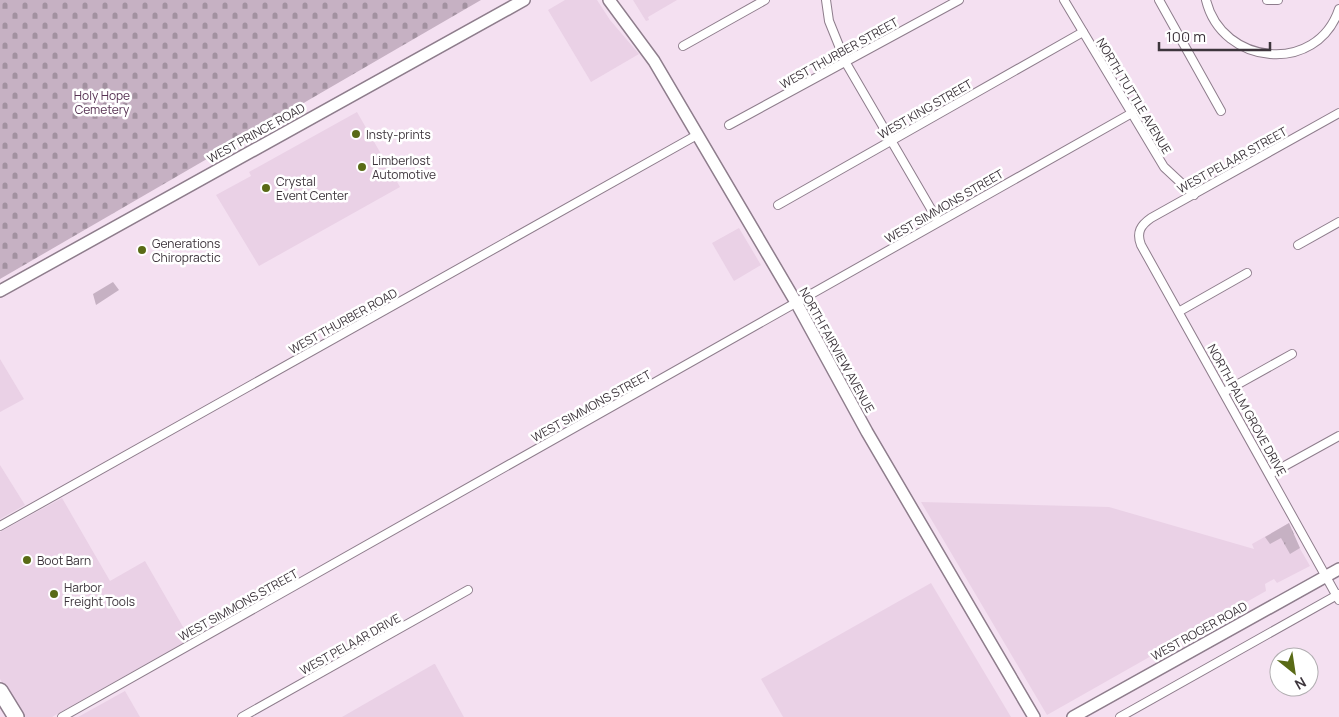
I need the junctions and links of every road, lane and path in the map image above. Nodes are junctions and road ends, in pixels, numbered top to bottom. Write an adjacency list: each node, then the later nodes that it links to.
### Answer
1 (524, 0): 29 (street, WEST PRINCE ROAD)
2 (610, 0): 19 (street, NORTH FAIRVIEW AVENUE)
3 (765, 0): 13 (street)
4 (826, 0): 14 (street)
5 (959, 0): 14 (street, WEST THURBER STREET)
6 (1064, 0): 12 (street, NORTH TUTTLE AVENUE)
7 (1159, 0): 15 (street)
8 (1206, 0): 11 (street)
9 (1267, 0): 10 (street)
10 (1278, 0)
11 (1339, 9)
12 (1083, 32): 16 (street, NORTH TUTTLE AVENUE); 20 (street, WEST KING STREET)
13 (683, 46)
14 (846, 63): 18 (street, WEST THURBER STREET); 20 (street)
15 (1221, 111)
16 (1132, 113): 21 (street, NORTH TUTTLE AVENUE); 23 (street, WEST SIMMONS STREET)
17 (1339, 113): 21 (street, WEST PELAAR STREET)
18 (729, 125)
19 (697, 135): 30 (street, NORTH FAIRVIEW AVENUE); 36 (street, WEST THURBER ROAD)
20 (892, 141): 22 (street, WEST KING STREET); 23 (street)
21 (1194, 195): 26 (street, WEST PELAAR STREET)
22 (778, 205)
23 (938, 222): 30 (street, WEST SIMMONS STREET)
24 (1339, 222): 27 (street)
25 (1129, 230): 26 (street)
26 (1139, 231): 31 (street, NORTH PALM GROVE DRIVE)
27 (1298, 245)
28 (1247, 274): 31 (street)
29 (0, 291)
30 (797, 304): 43 (street, WEST SIMMONS STREET); 45 (street, NORTH FAIRVIEW AVENUE)
31 (1180, 312): 33 (street, NORTH PALM GROVE DRIVE)
32 (1292, 354): 33 (street)
33 (1224, 392): 35 (street, NORTH PALM GROVE DRIVE)
34 (1339, 436): 35 (street)
35 (1270, 474): 38 (street, NORTH PALM GROVE DRIVE)
36 (0, 526)
37 (1339, 569): 38 (street, WEST ROGER ROAD)
38 (1325, 576): 40 (street, NORTH PALM GROVE DRIVE); 46 (street, WEST ROGER ROAD)
39 (468, 590): 44 (street, WEST PELAAR DRIVE)
40 (1338, 596): 47 (street)
41 (0, 691): 42 (highway)
42 (16, 717)
43 (62, 717)
44 (242, 717)
45 (1034, 717)
46 (1073, 717)
47 (1120, 717)

